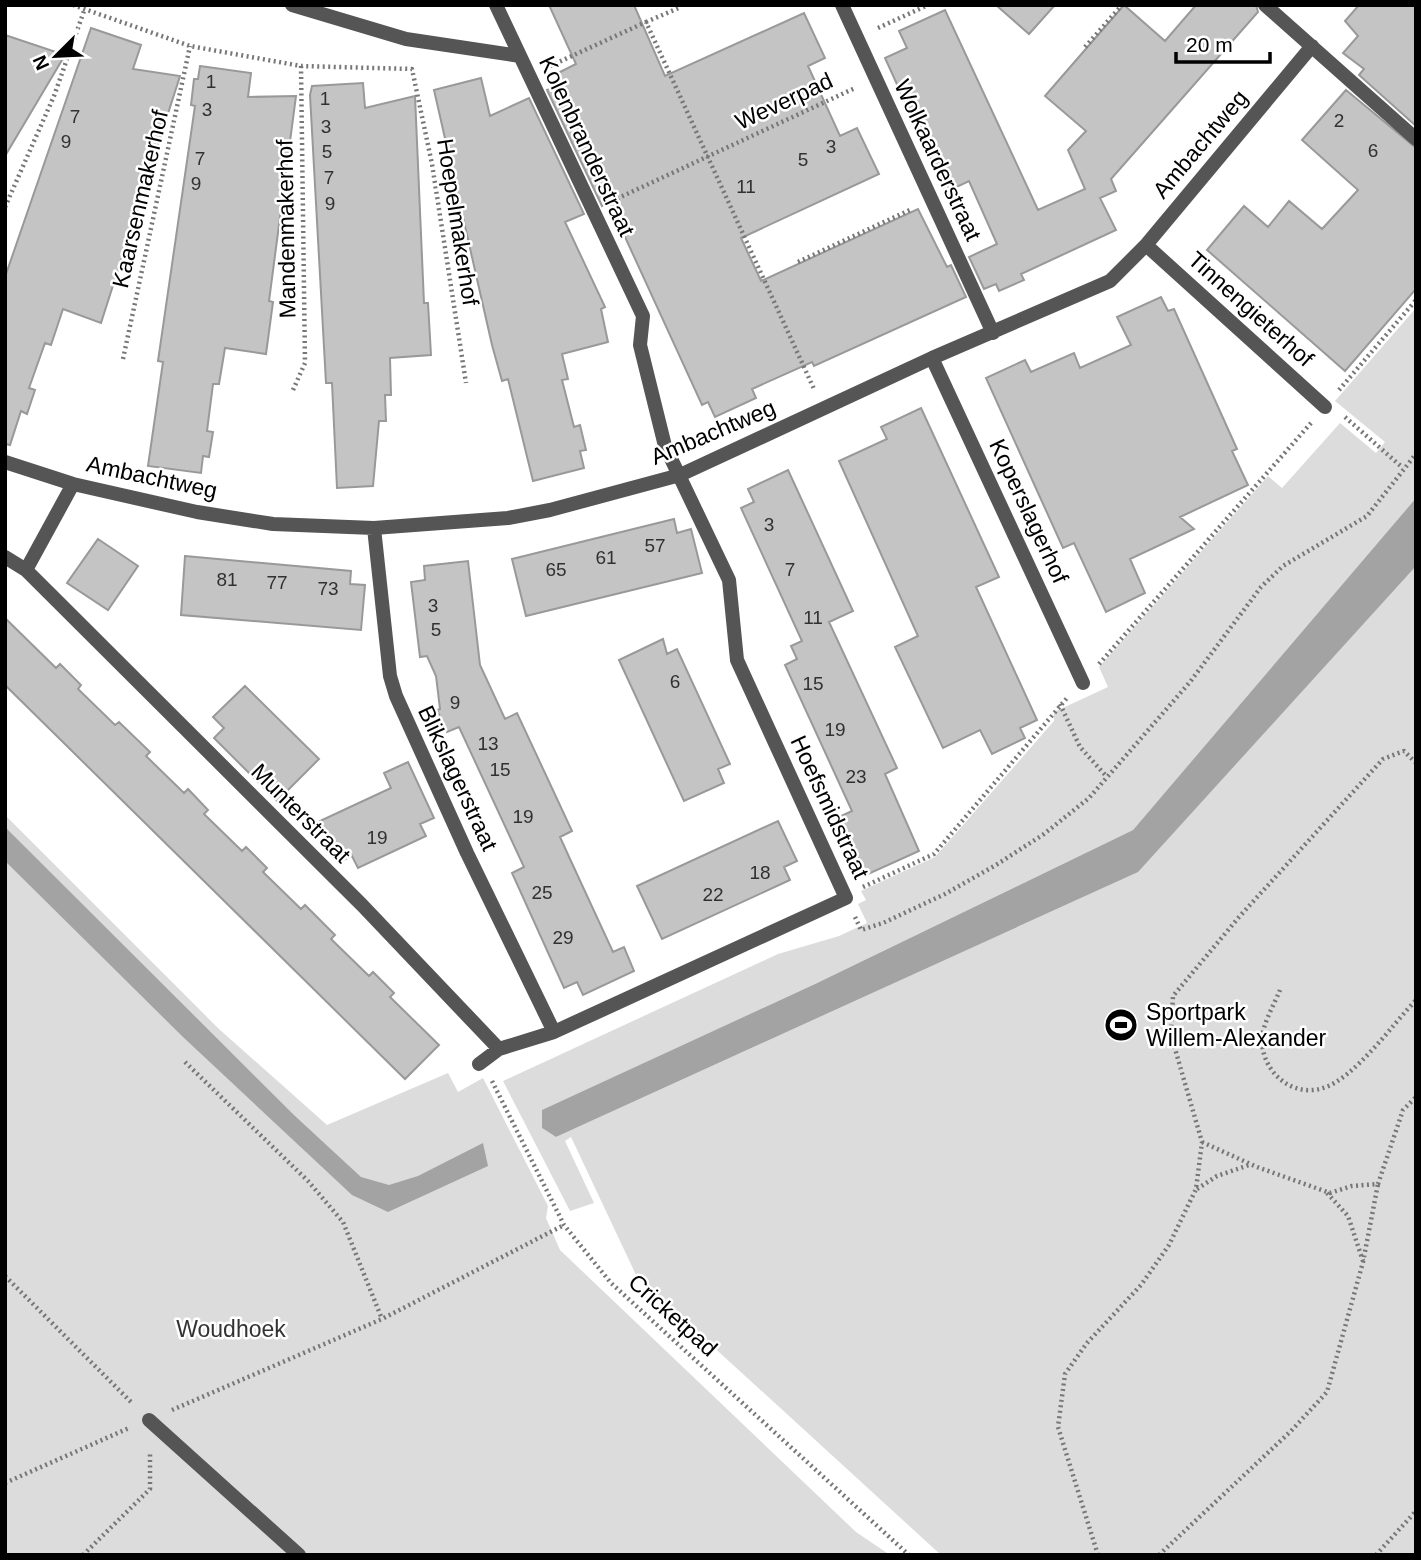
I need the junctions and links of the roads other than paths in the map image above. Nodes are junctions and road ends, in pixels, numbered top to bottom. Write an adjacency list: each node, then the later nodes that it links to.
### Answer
1 (292, 5): 6 (street, Kolenbranderstraat)
2 (496, 5): 6 (street)
3 (842, 5): 9 (street, Wolkaarderstraat)
4 (1265, 5): 5 (street)
5 (1312, 46): 7 (street); 8 (street, Ambachtweg)
6 (520, 56): 13 (street, Kolenbranderstraat)
7 (1416, 139)
8 (1146, 245): 9 (street, Ambachtweg); 11 (street, Tinnengieterhof)
9 (993, 334): 10 (street, Ambachtweg)
10 (932, 358): 13 (street, Ambachtweg); 18 (street, Koperslagerhof)
11 (1325, 407)
12 (5, 462): 14 (street, Ambachtweg)
13 (680, 475): 15 (street, Ambachtweg); 19 (street, Hoefsmidstraat)
14 (73, 484): 15 (street, Ambachtweg); 17 (street)
15 (373, 528): 19 (street, Blikslagerstraat)
16 (5, 557): 17 (street, Munterstraat)
17 (26, 570): 20 (street, Munterstraat)
18 (1083, 683)
19 (554, 1032): 20 (street)
20 (499, 1049): 21 (street)
21 (479, 1064)
22 (149, 1419): 23 (street)
23 (299, 1555)

